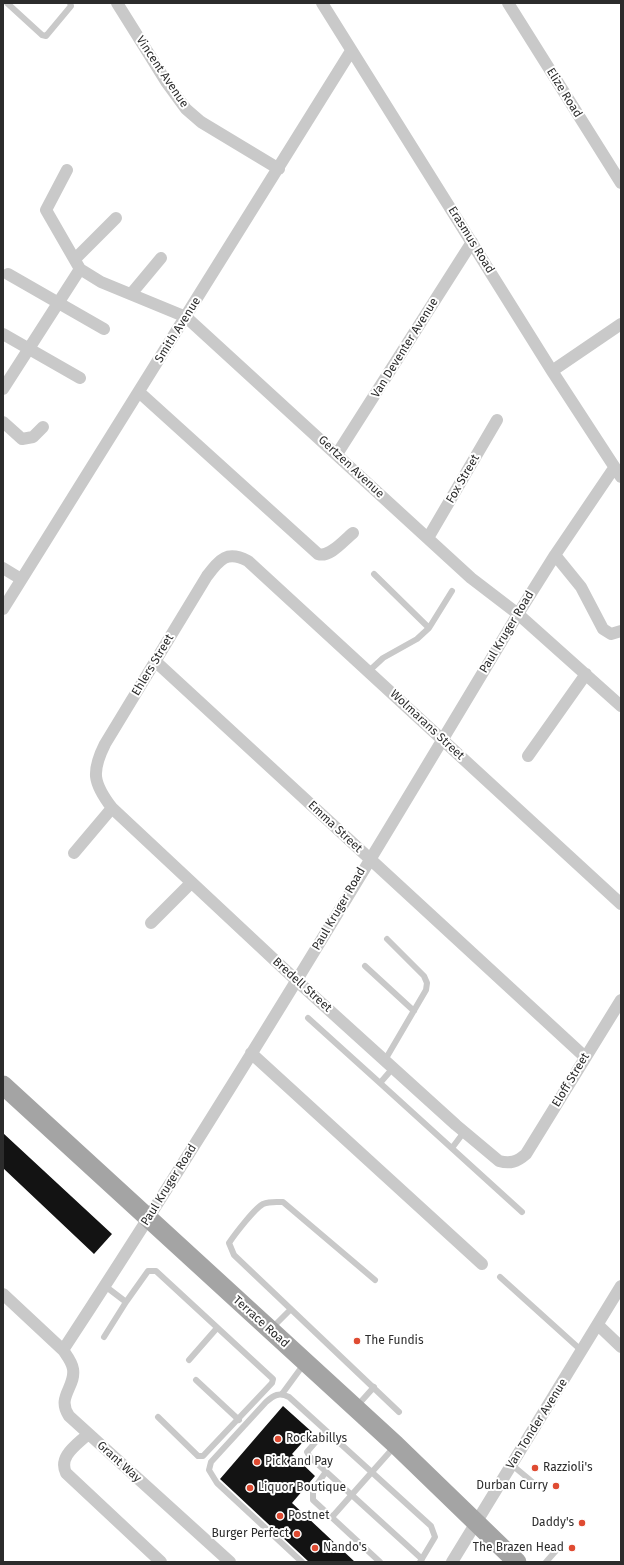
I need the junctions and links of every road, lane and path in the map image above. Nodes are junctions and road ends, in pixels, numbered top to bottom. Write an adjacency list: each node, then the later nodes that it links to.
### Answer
1 (7, 3): 2 (lane)
2 (70, 3)
3 (117, 3): 7 (street, Vincent Avenue)
4 (322, 3): 6 (street, Erasmus Road)
5 (508, 3): 9 (street, Elize Road)
6 (351, 51): 7 (street, Smith Avenue); 11 (street, Erasmus Road)
7 (279, 169): 17 (street, Smith Avenue)
8 (67, 170): 13 (street)
9 (621, 183)
10 (116, 218): 13 (street)
11 (472, 242): 22 (street, Erasmus Road); 29 (street, Van Deventer Avenue)
12 (161, 258): 15 (street)
13 (78, 264): 15 (street, Gertzen Avenue); 16 (street)
14 (8, 274): 16 (street)
15 (131, 294): 17 (street, Gertzen Avenue)
16 (58, 303): 19 (street); 21 (street)
17 (186, 317): 25 (street, Smith Avenue); 29 (street, Gertzen Avenue)
18 (621, 324): 22 (street)
19 (104, 330)
20 (3, 334): 21 (street)
21 (29, 349): 23 (street); 24 (street)
22 (552, 371): 30 (street, Erasmus Road)
23 (80, 378)
24 (3, 389)
25 (139, 392): 31 (street); 37 (street, Smith Avenue)
26 (497, 420): 32 (street, Fox Street)
27 (3, 422): 28 (street)
28 (43, 427)
29 (337, 454): 32 (street, Gertzen Avenue)
30 (618, 473): 33 (street, Paul Kruger Road)
31 (353, 533)
32 (428, 538): 40 (street, Gertzen Avenue)
33 (555, 555): 40 (street, Paul Kruger Road); 42 (street)
34 (229, 556): 43 (street, Ehlers Street); 44 (street, Wolmarans Street)
35 (3, 568): 37 (street)
36 (374, 574): 41 (lane)
37 (22, 579): 39 (street, Smith Avenue)
38 (452, 591): 41 (lane)
39 (3, 608)
40 (518, 614): 45 (street, Gertzen Avenue); 47 (street, Paul Kruger Road)
41 (429, 628): 44 (lane)
42 (621, 631)
43 (155, 661): 49 (street, Ehlers Street); 52 (street, Emma Street)
44 (369, 671): 47 (street, Wolmarans Street)
45 (586, 674): 46 (street, Gertzen Avenue); 48 (street)
46 (621, 706)
47 (443, 739): 52 (street, Paul Kruger Road); 54 (street, Wolmarans Street)
48 (528, 756)
49 (98, 784): 50 (street, Bredell Street)
50 (112, 808): 51 (street); 53 (street, Bredell Street)
51 (74, 853)
52 (369, 859): 58 (street, Paul Kruger Road); 63 (street, Emma Street)
53 (191, 883): 55 (street); 58 (street, Bredell Street)
54 (621, 904)
55 (151, 923)
56 (386, 939): 60 (lane)
57 (365, 966): 60 (lane)
58 (297, 981): 62 (street, Paul Kruger Road); 64 (street, Bredell Street)
59 (621, 1000): 63 (street, Eloff Street)
60 (414, 1011): 64 (lane)
61 (308, 1018): 65 (lane)
62 (251, 1054): 71 (street, Paul Kruger Road); 72 (street)
63 (585, 1058): 69 (street, Eloff Street)
64 (389, 1064): 65 (lane); 67 (street, Bredell Street)
65 (380, 1083): 68 (lane)
66 (3, 1085): 71 (main road, Terrace Road)
67 (464, 1132): 68 (lane); 69 (street, Bredell Street)
68 (452, 1148): 70 (lane)
69 (521, 1159)
70 (522, 1212)
71 (148, 1220): 75 (street, Paul Kruger Road); 82 (main road, Terrace Road)
72 (482, 1264)
73 (500, 1277): 86 (lane)
74 (375, 1280): 79 (lane)
75 (105, 1286): 78 (lane); 85 (street, Paul Kruger Road)
76 (621, 1286): 80 (street, Van Tonder Avenue)
77 (3, 1294): 85 (street)
78 (126, 1302): 81 (lane); 83 (lane)
79 (291, 1309): 82 (lane); 90 (lane)
80 (598, 1325): 84 (street); 86 (street, Van Tonder Avenue)
81 (217, 1328): 87 (lane); 95 (lane)
82 (269, 1330): 88 (main road, Terrace Road)
83 (104, 1337)
84 (621, 1347)
85 (63, 1350): 97 (street)
86 (582, 1351): 99 (street, Van Tonder Avenue)
87 (189, 1360)
88 (305, 1363): 91 (lane); 92 (main road, Terrace Road)
89 (196, 1380): 95 (lane)
90 (374, 1387): 92 (lane); 93 (lane)
91 (282, 1394): 96 (lane); 110 (lane)
92 (355, 1408): 98 (main road, Terrace Road)
93 (399, 1412)
94 (158, 1417): 95 (lane)
95 (239, 1420)
96 (325, 1431): 100 (lane); 101 (lane)
97 (88, 1434): 108 (street, Grant Way); 109 (street, Grant Way)
98 (396, 1445): 100 (lane); 105 (main road, Terrace Road)
99 (512, 1465): 102 (lane); 105 (street, Van Tonder Avenue)
100 (372, 1472): 103 (lane); 107 (lane)
101 (325, 1473): 103 (lane); 104 (lane)
102 (536, 1485)
103 (351, 1496): 104 (lane); 107 (lane)
104 (332, 1517): 111 (lane)
105 (475, 1523): 112 (street, Van Tonder Avenue); 113 (main road, Terrace Road)
106 (561, 1545): 114 (lane)
107 (421, 1560)
108 (161, 1562)
109 (230, 1562)
110 (302, 1562)
111 (380, 1562)
112 (452, 1562)
113 (517, 1562)
114 (546, 1562)

